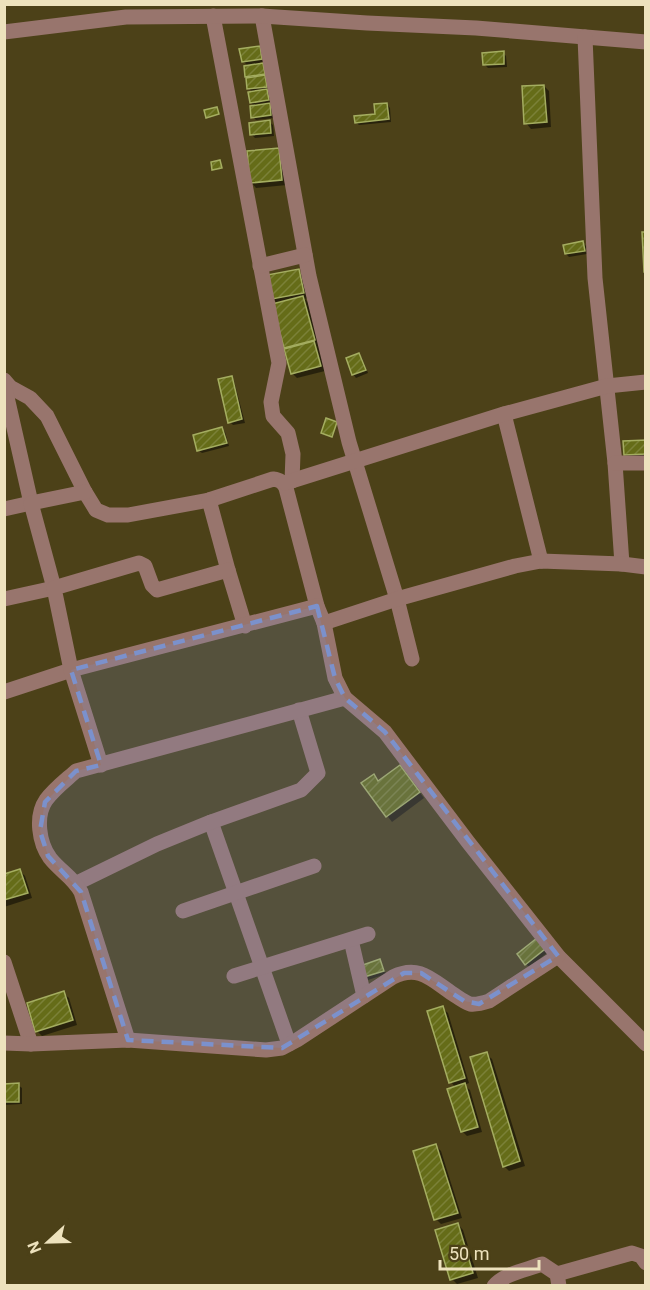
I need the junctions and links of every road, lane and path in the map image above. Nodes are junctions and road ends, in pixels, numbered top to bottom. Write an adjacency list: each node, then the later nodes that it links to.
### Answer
1 (213, 16): 2 (street); 3 (street); 7 (street)
2 (262, 16): 4 (street); 6 (street)
3 (4, 32)
4 (585, 37): 5 (street); 10 (street)
5 (645, 42)
6 (305, 255): 7 (street); 12 (street)
7 (260, 266): 15 (street)
8 (4, 382): 16 (street); 18 (street)
9 (645, 382): 10 (street)
10 (607, 386): 11 (street); 13 (street)
11 (504, 414): 12 (street); 20 (street)
12 (355, 462): 15 (street); 26 (street)
13 (615, 463): 14 (street); 21 (street)
14 (645, 463)
15 (288, 482): 17 (street); 27 (street)
16 (85, 492): 17 (street); 18 (street)
17 (209, 500): 23 (street)
18 (31, 503): 19 (street); 24 (street)
19 (4, 509)
20 (541, 561): 21 (street); 26 (street)
21 (622, 564): 22 (street)
22 (645, 567)
23 (228, 570): 24 (street); 29 (street)
24 (54, 588): 25 (street); 31 (street)
25 (4, 599)
26 (397, 599): 28 (street); 30 (street)
27 (317, 606): 28 (street); 29 (street)
28 (324, 622): 33 (street)
29 (246, 626): 31 (street)
30 (412, 659)
31 (71, 670): 32 (street); 35 (street)
32 (4, 692)
33 (345, 698): 34 (street); 43 (street)
34 (299, 710): 35 (street); 36 (street)
35 (101, 765): 38 (street)
36 (211, 822): 38 (street); 39 (street)
37 (314, 866): 39 (street)
38 (76, 883): 48 (street)
39 (236, 893): 40 (street); 45 (street)
40 (183, 911)
41 (368, 934): 42 (street)
42 (351, 939): 45 (street); 47 (street)
43 (558, 956): 47 (street); 52 (street)
44 (4, 962): 50 (street)
45 (262, 967): 46 (street); 51 (street)
46 (234, 976)
47 (364, 996): 51 (street)
48 (128, 1040): 50 (street); 51 (street)
49 (4, 1043): 50 (street)
50 (31, 1044)
51 (289, 1044)
52 (645, 1044)
53 (645, 1263): 54 (street)
54 (558, 1280): 55 (street)
55 (494, 1286)

